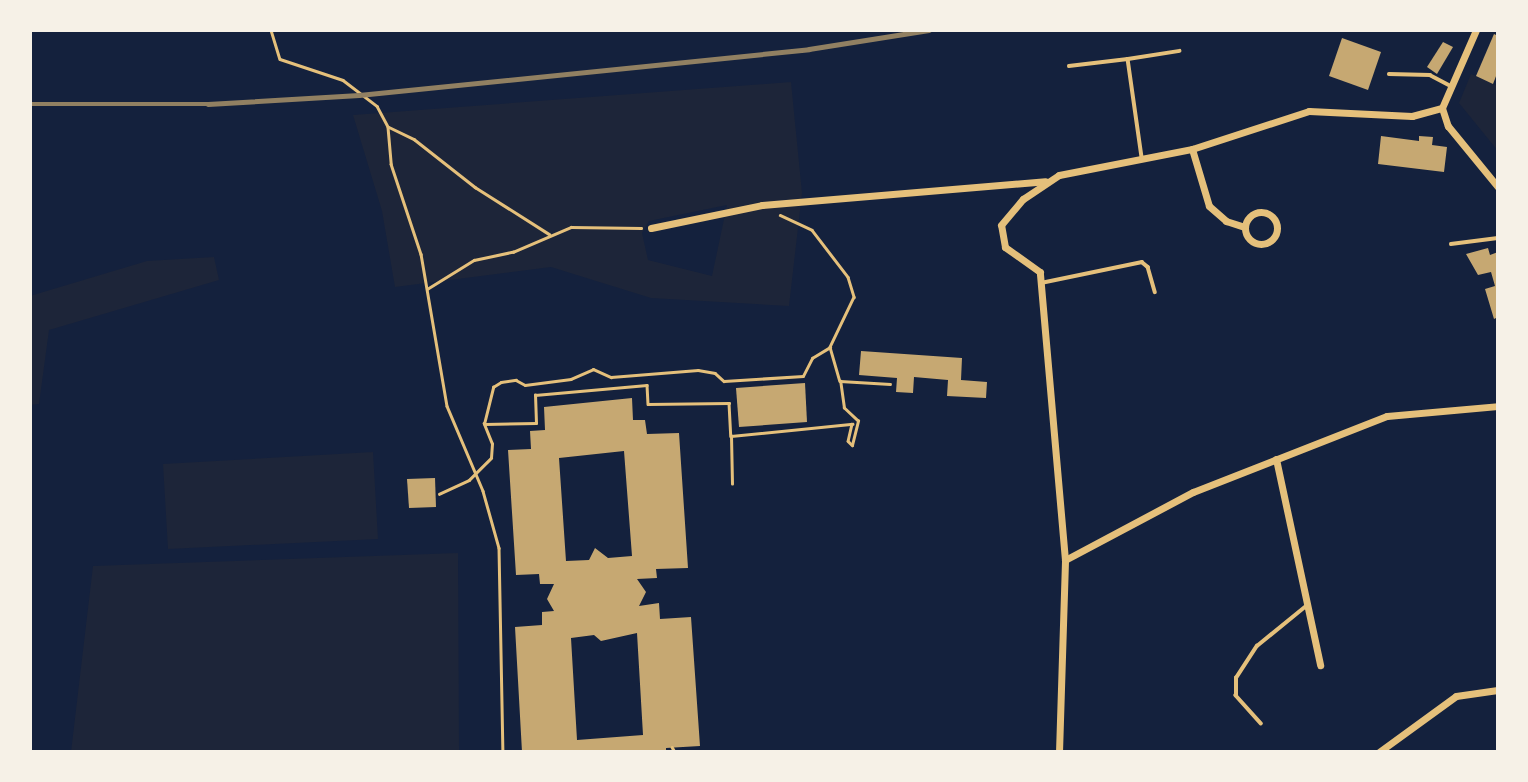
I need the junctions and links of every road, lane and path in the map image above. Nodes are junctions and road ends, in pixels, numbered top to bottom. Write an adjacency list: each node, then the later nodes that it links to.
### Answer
1 (271, 30): 9 (path)
2 (1476, 30): 7 (street)
3 (1179, 51): 4 (lane)
4 (1128, 60): 5 (lane); 11 (lane)
5 (1069, 66)
6 (1389, 74): 7 (lane)
7 (1450, 85): 8 (street)
8 (1442, 108): 10 (street); 13 (street)
9 (388, 127): 17 (path); 21 (path)
10 (1192, 149): 11 (street); 16 (street)
11 (1142, 157): 12 (street)
12 (1045, 181): 14 (street); 20 (street)
13 (1498, 187)
14 (762, 205): 15 (street); 23 (path)
15 (650, 228): 17 (path)
16 (1245, 228): 16 (street)
17 (549, 234): 21 (path)
18 (1498, 238): 19 (lane)
19 (1451, 244)
20 (1041, 283): 22 (lane); 33 (street)
21 (427, 289): 30 (path)
22 (1154, 292)
23 (830, 347): 24 (path); 27 (path)
24 (840, 381): 25 (path); 28 (path)
25 (890, 384)
26 (1498, 406): 29 (street)
27 (484, 424): 28 (path); 30 (path)
28 (731, 436): 31 (path)
29 (1276, 459): 33 (street); 34 (street)
30 (475, 474): 32 (path); 39 (path)
31 (732, 484)
32 (439, 494)
33 (1065, 560): 41 (street)
34 (1307, 605): 35 (street); 37 (lane)
35 (1320, 665)
36 (1498, 690): 42 (street)
37 (1261, 724)
38 (672, 747): 40 (path)
39 (503, 752)
40 (675, 752)
41 (1059, 752)
42 (1380, 752)

